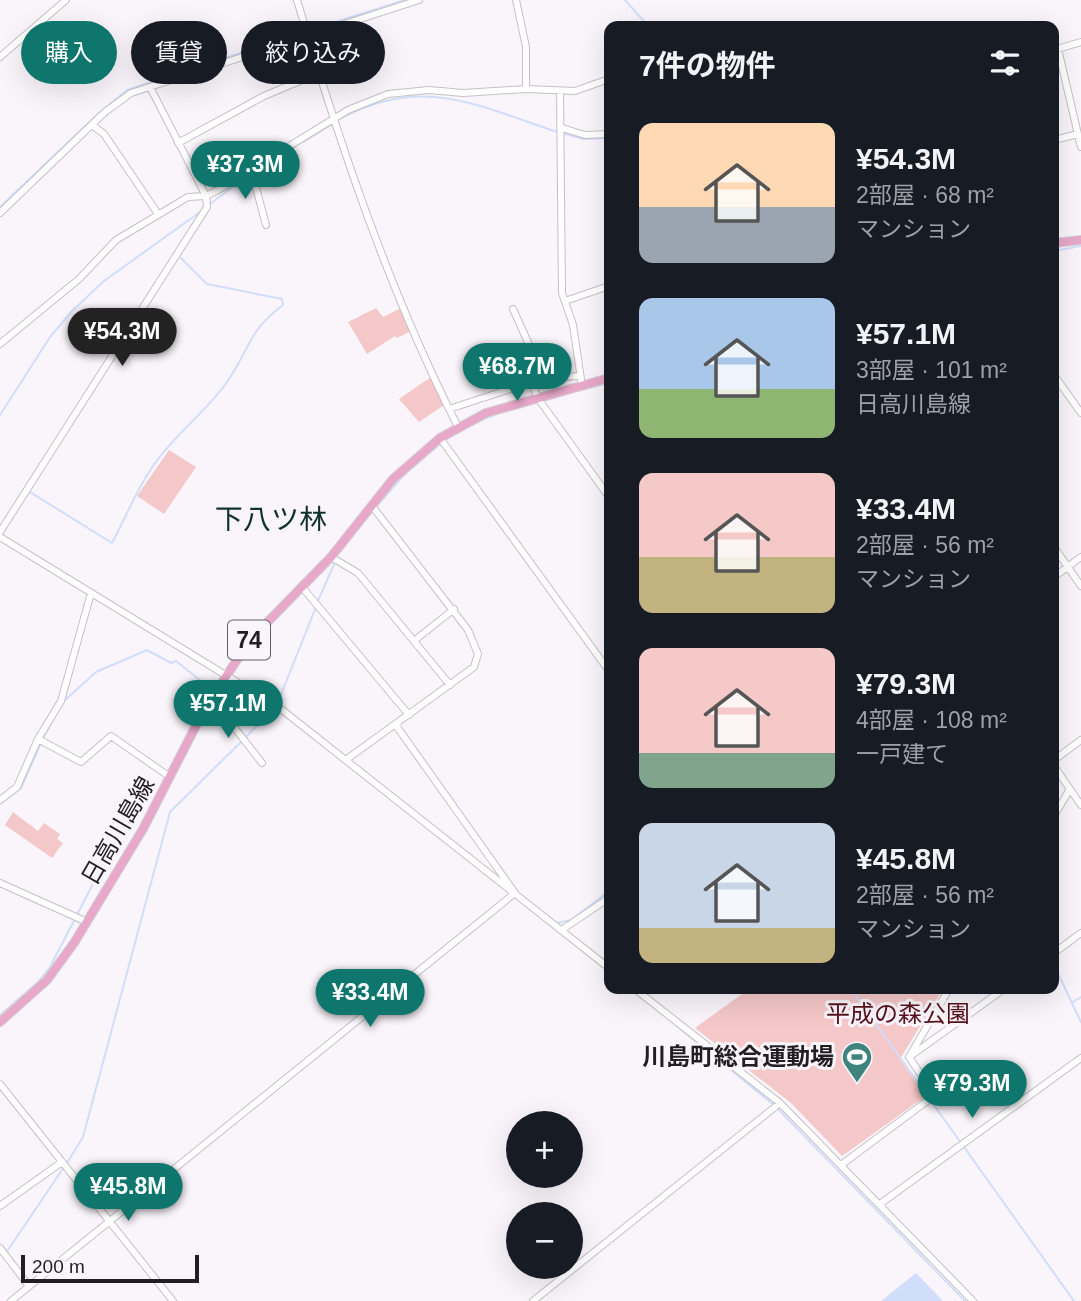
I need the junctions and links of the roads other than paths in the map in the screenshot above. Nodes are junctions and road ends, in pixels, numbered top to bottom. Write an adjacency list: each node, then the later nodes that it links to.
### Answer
1 (66, 0): 10 (street)
2 (297, 0): 5 (street)
3 (419, 0): 6 (street)
4 (516, 0): 16 (street)
5 (303, 21)
6 (350, 21)
7 (1081, 42): 8 (street)
8 (1059, 49)
9 (241, 56): 15 (street)
10 (0, 57)
11 (1059, 61): 22 (street)
12 (604, 81): 17 (street)
13 (293, 84): 24 (street)
14 (322, 84): 18 (street)
15 (150, 87): 19 (street); 24 (street)
16 (526, 89): 17 (street); 18 (street)
17 (560, 91): 20 (street)
18 (333, 119): 26 (street); 45 (street)
19 (92, 125): 28 (street); 29 (street)
20 (562, 128): 21 (street); 34 (street)
21 (604, 134)
22 (1078, 134): 23 (street); 25 (street)
23 (1059, 139)
24 (178, 143): 27 (street)
25 (1081, 147)
26 (251, 169): 27 (street); 30 (street)
27 (206, 196): 29 (street); 52 (street)
28 (0, 213)
29 (158, 214): 36 (street)
30 (266, 225)
31 (1081, 240): 32 (main road)
32 (1059, 242)
33 (604, 288): 34 (street)
34 (565, 301): 37 (street)
35 (513, 309): 38 (street)
36 (0, 344)
37 (579, 376): 38 (street); 42 (street)
38 (544, 378): 41 (street)
39 (604, 379): 42 (main road, 日高川島線 / 74)
40 (1059, 382): 47 (street)
41 (532, 383): 43 (street); 44 (street)
42 (582, 386): 43 (main road, 日高川島線 / 74)
43 (537, 397): 46 (main road, 日高川島線 / 74); 50 (street)
44 (485, 399): 45 (street); 46 (street)
45 (449, 409): 48 (street)
46 (490, 412): 48 (main road, 日高川島線 / 74)
47 (1081, 413)
48 (458, 427): 49 (main road, 日高川島線 / 74)
49 (440, 438): 51 (main road, 日高川島線 / 74); 63 (street)
50 (604, 490)
51 (372, 506): 54 (main road, 日高川島線 / 74); 61 (street)
52 (0, 534): 60 (street)
53 (1059, 555): 56 (street)
54 (331, 557): 59 (main road, 日高川島線 / 74); 62 (street)
55 (1081, 557): 56 (street)
56 (1067, 567): 57 (street); 58 (street)
57 (1059, 573)
58 (1081, 586)
59 (302, 587): 64 (main road, 日高川島線 / 74); 67 (street)
60 (91, 593): 64 (street); 69 (street)
61 (454, 608): 62 (street); 65 (street)
62 (414, 641): 65 (street)
63 (604, 664)
64 (224, 676): 66 (main road, 日高川島線 / 74); 72 (street)
65 (450, 685): 67 (street)
66 (209, 702): 73 (street); 75 (main road, 日高川島線 / 74)
67 (409, 715): 68 (street)
68 (395, 724): 72 (street); 81 (street)
69 (38, 739): 75 (street); 77 (street)
70 (1081, 740): 71 (street)
71 (1059, 756)
72 (347, 759): 81 (street)
73 (262, 763)
74 (1059, 773): 76 (street)
75 (170, 777): 83 (main road, 日高川島線 / 74)
76 (1070, 789): 78 (street); 79 (street)
77 (0, 800)
78 (1081, 805)
79 (1059, 808)
80 (0, 883): 83 (street)
81 (515, 893): 84 (street); 100 (street)
82 (604, 901): 84 (street)
83 (87, 922): 91 (main road, 日高川島線 / 74)
84 (563, 929): 87 (street)
85 (1081, 933): 86 (street)
86 (1059, 949)
87 (604, 964)
88 (641, 994): 95 (street)
89 (946, 994): 92 (street)
90 (997, 994): 92 (street)
91 (0, 1022)
92 (909, 1057): 97 (street)
93 (1081, 1058): 98 (street)
94 (0, 1084): 96 (street)
95 (780, 1103): 97 (street); 105 (street)
96 (62, 1162): 99 (street); 100 (street)
97 (841, 1165): 98 (street)
98 (880, 1204): 106 (street)
99 (0, 1206)
100 (109, 1221): 102 (street); 104 (street)
101 (0, 1248): 102 (street)
102 (29, 1286): 103 (street)
103 (11, 1301)
104 (173, 1301)
105 (533, 1301)
106 (972, 1301)

